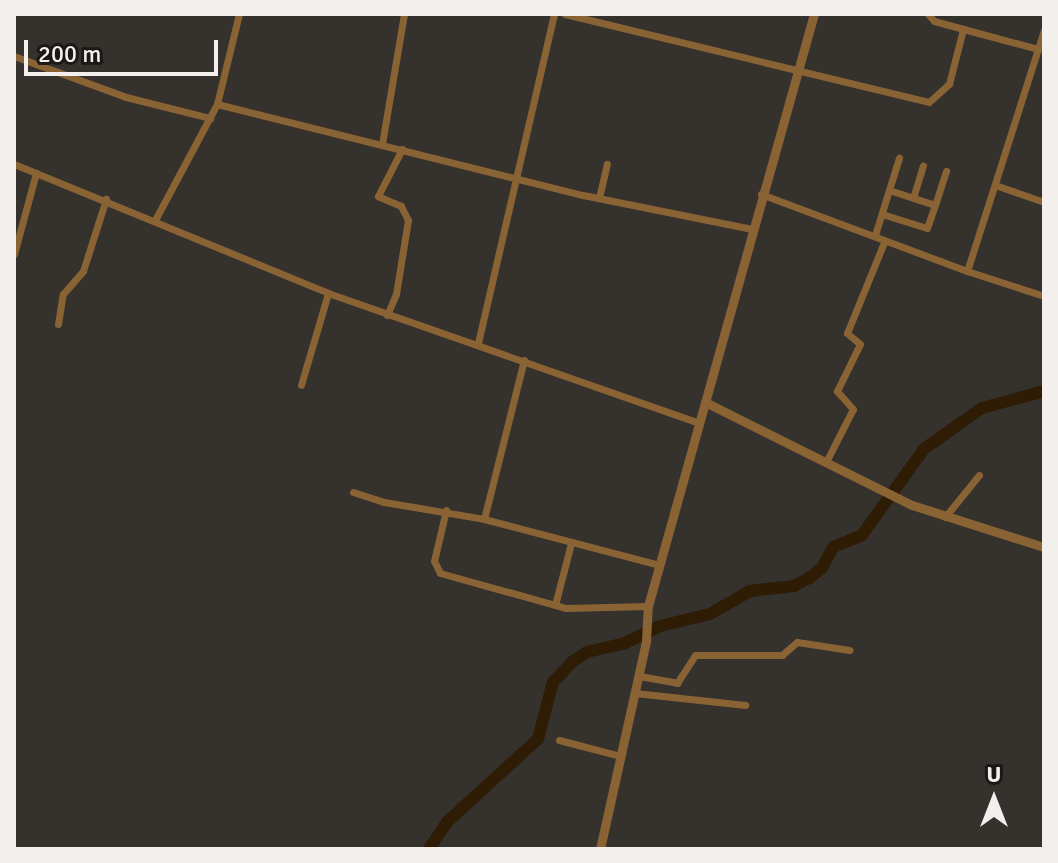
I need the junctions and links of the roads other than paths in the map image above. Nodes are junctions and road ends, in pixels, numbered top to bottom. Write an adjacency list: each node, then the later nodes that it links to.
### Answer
1 (239, 14): 14 (street)
2 (404, 14): 16 (street)
3 (554, 14): 24 (street)
4 (565, 14): 8 (street)
5 (617, 14): 8 (street)
6 (814, 14): 13 (street)
7 (928, 14): 9 (street)
8 (614, 26): 13 (street)
9 (963, 29): 11 (street); 13 (street)
10 (1044, 30): 11 (street)
11 (1039, 54): 25 (street)
12 (14, 56): 15 (street)
13 (796, 74): 27 (street)
14 (217, 104): 15 (street); 16 (street)
15 (210, 118): 34 (street)
16 (382, 144): 17 (street)
17 (402, 149): 24 (street); 42 (street)
18 (899, 158): 26 (street)
19 (14, 164): 23 (street)
20 (607, 164): 28 (street)
21 (923, 166): 29 (street)
22 (946, 171): 32 (street)
23 (36, 173): 30 (street); 38 (street)
24 (518, 178): 28 (street); 44 (street)
25 (995, 185): 31 (street); 39 (street)
26 (889, 190): 29 (street); 33 (street)
27 (761, 194): 35 (street); 36 (street)
28 (599, 198): 35 (street)
29 (913, 198): 32 (street)
30 (106, 199): 34 (street); 43 (street)
31 (1044, 202)
32 (935, 205): 33 (street)
33 (882, 214): 36 (street)
34 (155, 220): 40 (street)
35 (751, 229): 47 (street)
36 (875, 235): 37 (street)
37 (885, 240): 39 (street); 49 (street)
38 (14, 254)
39 (967, 271): 41 (street)
40 (328, 293): 42 (street); 46 (street)
41 (1044, 296)
42 (387, 315): 44 (street)
43 (58, 324)
44 (478, 343): 45 (street)
45 (524, 360): 48 (street); 54 (street)
46 (301, 385)
47 (705, 402): 48 (street); 49 (street)
48 (699, 423): 57 (street)
49 (827, 460): 53 (street)
50 (979, 475): 53 (street)
51 (353, 492): 52 (street)
52 (446, 510): 54 (street); 58 (street)
53 (945, 517): 56 (street)
54 (484, 519): 55 (street)
55 (571, 543): 57 (street); 58 (street)
56 (1044, 547)
57 (659, 565): 59 (street)
58 (555, 605): 59 (street)
59 (648, 606): 61 (street)
60 (849, 650): 61 (street)
61 (639, 676): 62 (street)
62 (635, 693): 63 (street); 65 (street)
63 (745, 705)
64 (559, 740): 65 (street)
65 (621, 756): 66 (street)
66 (600, 849)

